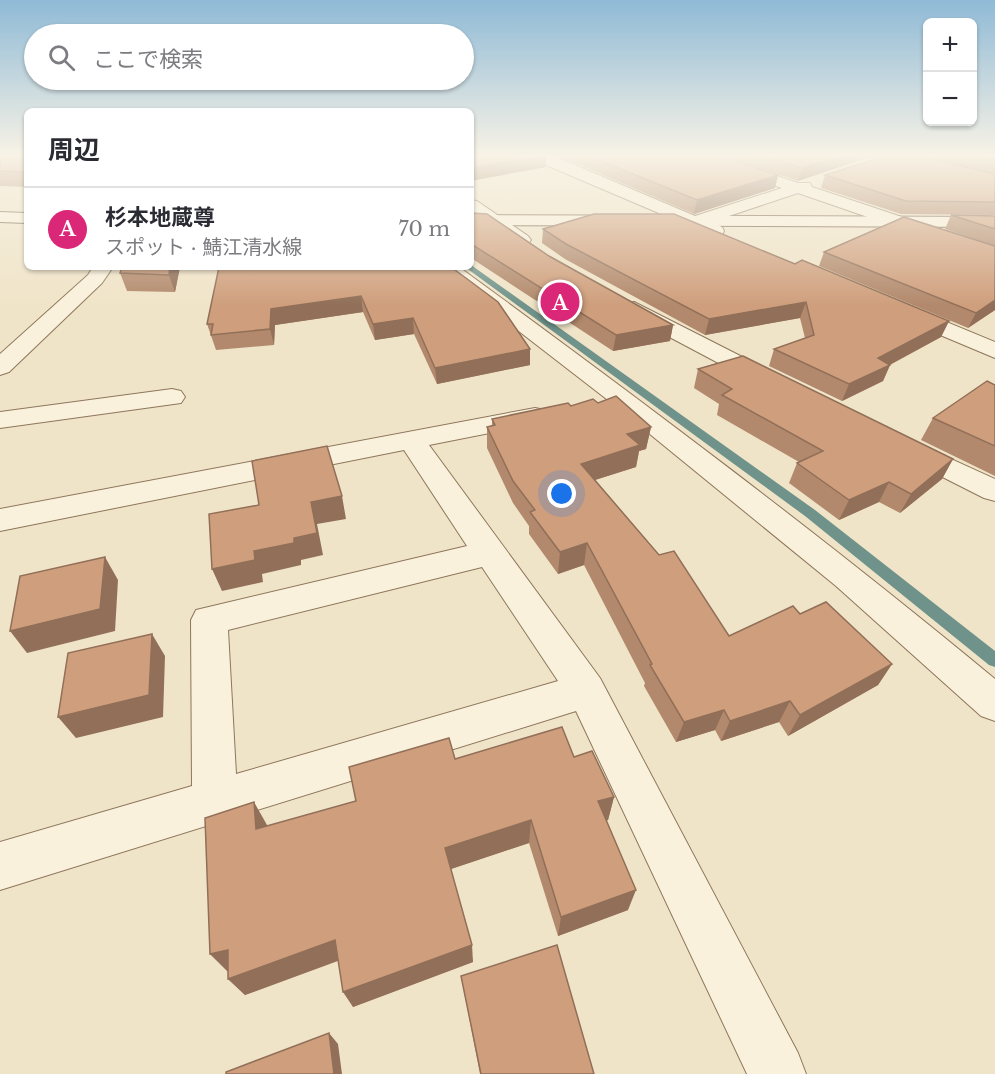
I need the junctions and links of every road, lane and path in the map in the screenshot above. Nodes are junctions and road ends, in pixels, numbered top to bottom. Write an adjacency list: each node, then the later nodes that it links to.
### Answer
1 (654, 205): 7 (street)
2 (746, 205): 7 (street)
3 (848, 205): 9 (street)
4 (0, 217): 5 (street)
5 (24, 218)
6 (481, 220): 7 (street); 11 (street)
7 (694, 222): 9 (street); 10 (street)
8 (995, 222): 9 (street)
9 (899, 223): 12 (street)
10 (736, 240)
11 (538, 252)
12 (995, 255)
13 (101, 270): 18 (street)
14 (450, 270): 21 (street)
15 (618, 300): 19 (street)
16 (885, 303): 17 (street)
17 (995, 351)
18 (0, 367)
19 (786, 389)
20 (172, 398): 22 (street)
21 (622, 399): 23 (street); 29 (street)
22 (0, 420)
23 (411, 440): 26 (street); 27 (street)
24 (891, 440): 25 (street)
25 (995, 491)
26 (0, 520)
27 (490, 553): 28 (street); 30 (street)
28 (586, 690): 30 (street); 32 (street)
29 (995, 703)
30 (215, 802): 31 (street)
31 (0, 866)
32 (777, 1074)

